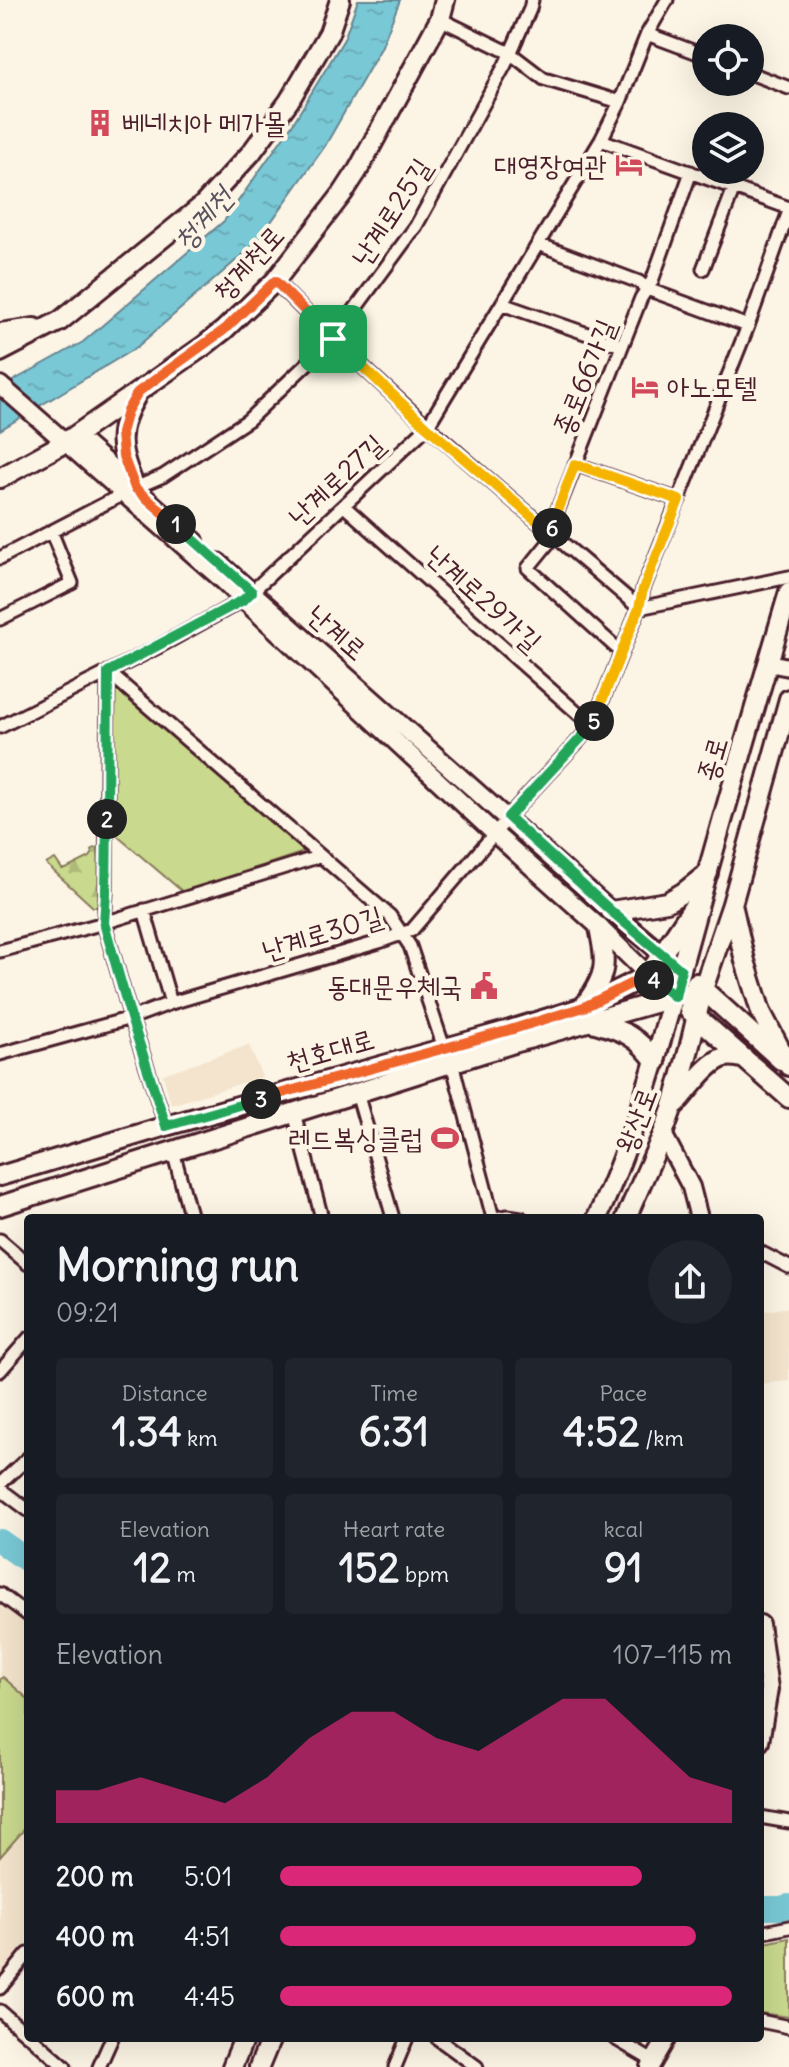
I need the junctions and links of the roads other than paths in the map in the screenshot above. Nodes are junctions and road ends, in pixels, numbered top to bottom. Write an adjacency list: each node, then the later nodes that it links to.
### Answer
1 (340, 0): 21 (main road)
2 (445, 0): 5 (main road, 청계천로)
3 (532, 0): 8 (street, 난계로25길)
4 (667, 0): 6 (street, 난계로27길)
5 (440, 19): 8 (street); 18 (main road, 청계천로)
6 (647, 34): 7 (street); 11 (street, 난계로27길)
7 (692, 51)
8 (510, 53): 11 (street); 24 (street, 난계로25길)
9 (764, 78): 10 (street)
10 (789, 88)
11 (620, 102): 12 (street, 난계로27길)
12 (601, 140): 13 (street); 16 (street, 난계로27길)
13 (691, 172): 14 (street); 19 (street, 종로66가길)
14 (734, 188): 15 (street); 17 (street)
15 (789, 210): 22 (street)
16 (538, 244): 19 (street); 20 (street, 난계로27길)
17 (703, 269)
18 (275, 281): 24 (street); 29 (main road, 청계천로)
19 (647, 289): 22 (street); 25 (street, 종로66가길)
20 (502, 304): 25 (street); 30 (street, 난계로27길)
21 (53, 325): 23 (main road); 26 (main road)
22 (748, 326): 35 (street)
23 (0, 333)
24 (333, 339): 30 (street); 34 (street, 난계로25길)
25 (622, 346): 32 (street, 종로66가길)
26 (0, 352)
27 (0, 371): 31 (main road, 난계로)
28 (0, 385): 31 (main road)
29 (138, 392): 31 (main road, 청계천로); 34 (main road)
30 (427, 427): 36 (street, 난계로27길); 38 (street)
31 (67, 436): 33 (main road, 청계천로); 34 (main road, 난계로)
32 (575, 464): 35 (street); 38 (street, 종로66가길)
33 (0, 478)
34 (129, 491): 37 (street, 난계로25길); 42 (main road, 난계로)
35 (679, 500): 43 (street)
36 (344, 506): 42 (street, 난계로27길); 50 (street, 난계로29가길)
37 (51, 531): 39 (street, 난계로25길); 44 (street)
38 (551, 533): 43 (street); 45 (street, 종로66가길)
39 (0, 558)
40 (789, 577): 43 (street)
41 (789, 592): 46 (main road, 종로)
42 (248, 596): 48 (street, 난계로27길); 52 (main road, 난계로); 53 (main road, 난계로)
43 (639, 608): 45 (street)
44 (0, 619)
45 (621, 652): 50 (street)
46 (768, 663): 47 (main road); 55 (main road, 종로)
47 (789, 667)
48 (108, 672): 51 (street, 난계로27길); 54 (street); 60 (street)
49 (789, 699): 57 (main road, 종로)
50 (592, 726): 52 (street, 난계로30길)
51 (0, 727)
52 (508, 817): 53 (street, 난계로30길); 59 (main road, 난계로)
53 (494, 833): 61 (main road, 난계로); 62 (street, 난계로30길)
54 (321, 856): 58 (street); 62 (street)
55 (708, 873): 56 (main road, 종로); 59 (main road)
56 (701, 897): 64 (main road); 65 (main road, 종로)
57 (732, 904): 67 (main road, 종로); 78 (main road)
58 (144, 910): 60 (street); 69 (street)
59 (611, 911): 61 (main road); 64 (main road, 난계로)
60 (104, 923): 63 (street); 72 (street)
61 (599, 927): 66 (main road, 난계로); 70 (main road)
62 (403, 933): 69 (street, 난계로30길); 75 (street)
63 (0, 951)
64 (661, 954): 65 (main road, 난계로); 66 (main road)
65 (681, 970): 66 (main road); 67 (main road); 68 (main road, 종로)
66 (648, 975): 68 (main road, 난계로); 70 (main road)
67 (703, 989): 68 (main road); 71 (main road, 왕산로); 73 (main road)
68 (675, 997): 70 (main road); 71 (main road); 77 (main road, 왕산로)
69 (171, 1003): 72 (street, 난계로30길)
70 (586, 1014): 75 (main road, 천호대로); 77 (main road)
71 (697, 1017): 76 (main road); 81 (main road, 왕산로)
72 (131, 1018): 74 (street, 난계로30길); 83 (street)
73 (762, 1042): 76 (main road); 78 (main road)
74 (0, 1054)
75 (448, 1055): 79 (main road, 천호대로); 83 (main road, 천호대로); 91 (street)
76 (745, 1059): 80 (main road); 81 (main road)
77 (656, 1062): 92 (main road, 왕산로)
78 (789, 1066)
79 (357, 1093): 82 (main road, 천호대로); 90 (street, 천호대로)
80 (789, 1098)
81 (672, 1109): 84 (main road, 왕산로)
82 (294, 1113): 85 (main road, 천호대로); 89 (street, 천호대로)
83 (166, 1126): 86 (main road, 천호대로)
84 (663, 1134): 93 (main road, 왕산로); 94 (main road)
85 (173, 1151): 87 (main road, 천호대로); 88 (street)
86 (0, 1176)
87 (0, 1206)
88 (190, 1214)
89 (321, 1214)
90 (392, 1214)
91 (493, 1214)
92 (599, 1214)
93 (628, 1214)
94 (698, 1214)
95 (0, 1240): 97 (street)
96 (764, 1254): 98 (street)
97 (24, 1261)
98 (789, 1267)
99 (24, 1344): 100 (street)
100 (0, 1371)
101 (24, 1462): 102 (street)
102 (0, 1487): 103 (street)
103 (24, 1507)
104 (0, 1594): 105 (street)
105 (24, 1612)
106 (764, 1660): 107 (main road)
107 (764, 1718)
108 (764, 1818): 109 (street)
109 (789, 1822)
110 (789, 1927): 111 (street)
111 (764, 1932)
112 (24, 1959): 113 (street)
113 (0, 1988)
114 (0, 2011): 117 (street)
115 (764, 2022): 116 (street)
116 (789, 2027)
117 (24, 2031)
118 (37, 2042): 127 (street)
119 (110, 2042): 128 (street)
120 (242, 2042): 129 (main road)
121 (269, 2042): 130 (main road)
122 (405, 2042): 131 (street)
123 (443, 2042): 132 (street)
124 (620, 2042): 126 (street)
125 (665, 2042): 126 (main road)
126 (652, 2064)
127 (65, 2067)
128 (99, 2067)
129 (232, 2067)
130 (259, 2067)
131 (395, 2067)
132 (477, 2067)

